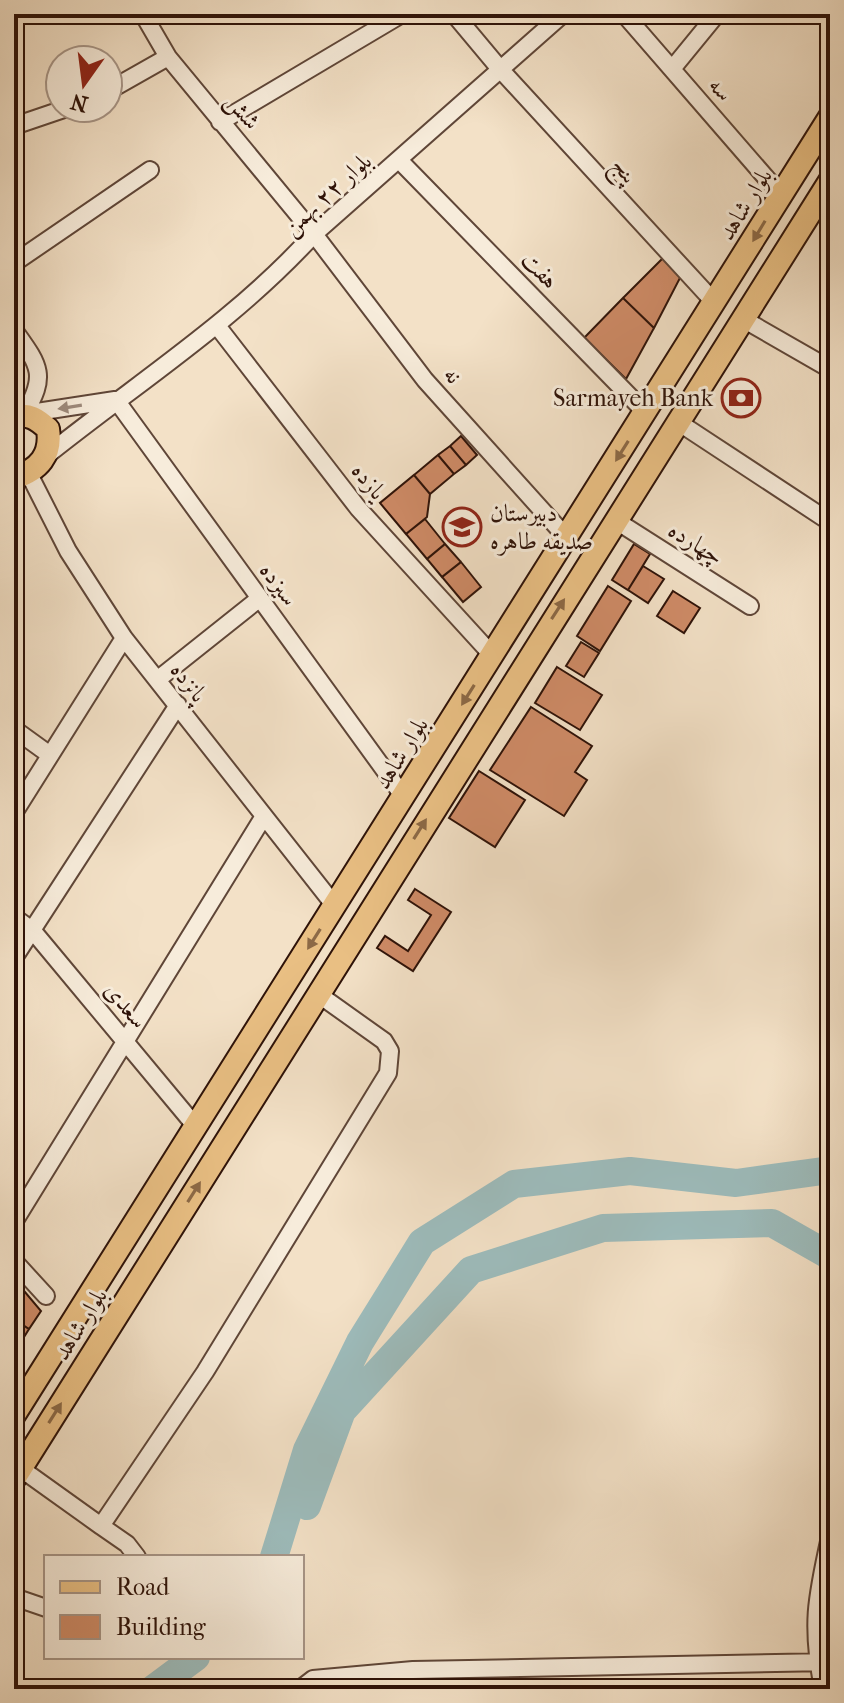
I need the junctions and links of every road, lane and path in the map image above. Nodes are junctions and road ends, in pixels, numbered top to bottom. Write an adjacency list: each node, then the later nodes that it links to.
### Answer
1 (143, 14): 7 (street, شش)
2 (402, 14): 13 (street)
3 (563, 14): 8 (street, بلوار ۲۲ بهمن)
4 (624, 14): 9 (street, سه)
5 (717, 14): 9 (street)
6 (456, 15): 8 (street, پنج)
7 (168, 57): 10 (street); 13 (street, شش)
8 (500, 69): 15 (street, بلوار ۲۲ بهمن); 21 (street, پنج)
9 (672, 69): 18 (street, سه)
10 (124, 82)
11 (44, 116): 14 (street)
12 (830, 117): 18 (main road, بلوار شاهد)
13 (220, 122): 19 (street, شش)
14 (14, 126)
15 (399, 160): 19 (street, بلوار ۲۲ بهمن); 29 (street, هفت)
16 (150, 170): 20 (street)
17 (830, 181): 22 (main road, بلوار شاهد)
18 (781, 195): 21 (main road, بلوار شاهد, one-way to 21)
19 (314, 234): 23 (street, بلوار ۲۲ بهمن); 36 (street, نه)
20 (14, 263)
21 (715, 303): 25 (main road, بلوار شاهد)
22 (743, 319): 26 (street); 27 (main road, بلوار شاهد)
23 (218, 327): 28 (street, بلوار ۲۲ بهمن); 40 (street, یازده)
24 (14, 330): 30 (street)
25 (675, 367): 27 (main road); 29 (main road, بلوار شاهد)
26 (830, 369)
27 (702, 383): 31 (main road, بلوار شاهد)
28 (116, 400): 30 (street, بلوار ۲۲ بهمن, one-way to 30); 32 (street, بلوار ۲۲ بهمن); 37 (street, سیزده)
29 (646, 413): 36 (main road, بلوار شاهد, one-way to 36)
30 (19, 416): 32 (main road)
31 (678, 422): 34 (main road, بلوار شاهد); 35 (street)
32 (46, 456): 33 (main road)
33 (21, 475): 39 (street, پانزده)
34 (615, 520): 38 (street, چهارده); 49 (main road, بلوار شاهد, one-way to 34)
35 (830, 522)
36 (567, 538): 40 (main road, بلوار شاهد)
37 (260, 598): 41 (street); 45 (street, سیزده)
38 (750, 606)
39 (124, 638): 41 (street, پانزده); 44 (street)
40 (493, 656): 45 (main road, بلوار شاهد, one-way to 45)
41 (157, 680): 42 (street, پانزده)
42 (178, 705): 47 (street, پانزده); 52 (street)
43 (14, 729): 44 (street)
44 (50, 755): 46 (street)
45 (404, 797): 48 (main road, بلوار شاهد)
46 (14, 813)
47 (264, 816): 50 (street, پانزده); 55 (street)
48 (375, 842): 49 (main road); 50 (main road, بلوار شاهد)
49 (403, 858): 54 (main road, بلوار شاهد)
50 (335, 906): 56 (main road, بلوار شاهد, one-way to 56)
51 (14, 917): 52 (street, سعدی)
52 (33, 931): 53 (street); 55 (street, سعدی)
53 (14, 958)
54 (318, 994): 61 (main road, بلوار شاهد, one-way to 54); 62 (street)
55 (126, 1042): 56 (street, سعدی); 57 (street)
56 (197, 1128): 60 (main road, بلوار شاهد)
57 (14, 1222)
58 (14, 1261): 59 (street)
59 (46, 1296)
60 (14, 1415)
61 (17, 1474): 62 (street)
62 (101, 1526): 64 (street)
63 (830, 1537): 67 (street)
64 (135, 1555)
65 (14, 1597): 66 (street)
66 (44, 1607)
67 (824, 1662): 68 (street); 69 (street)
68 (300, 1689)
69 (823, 1689)

